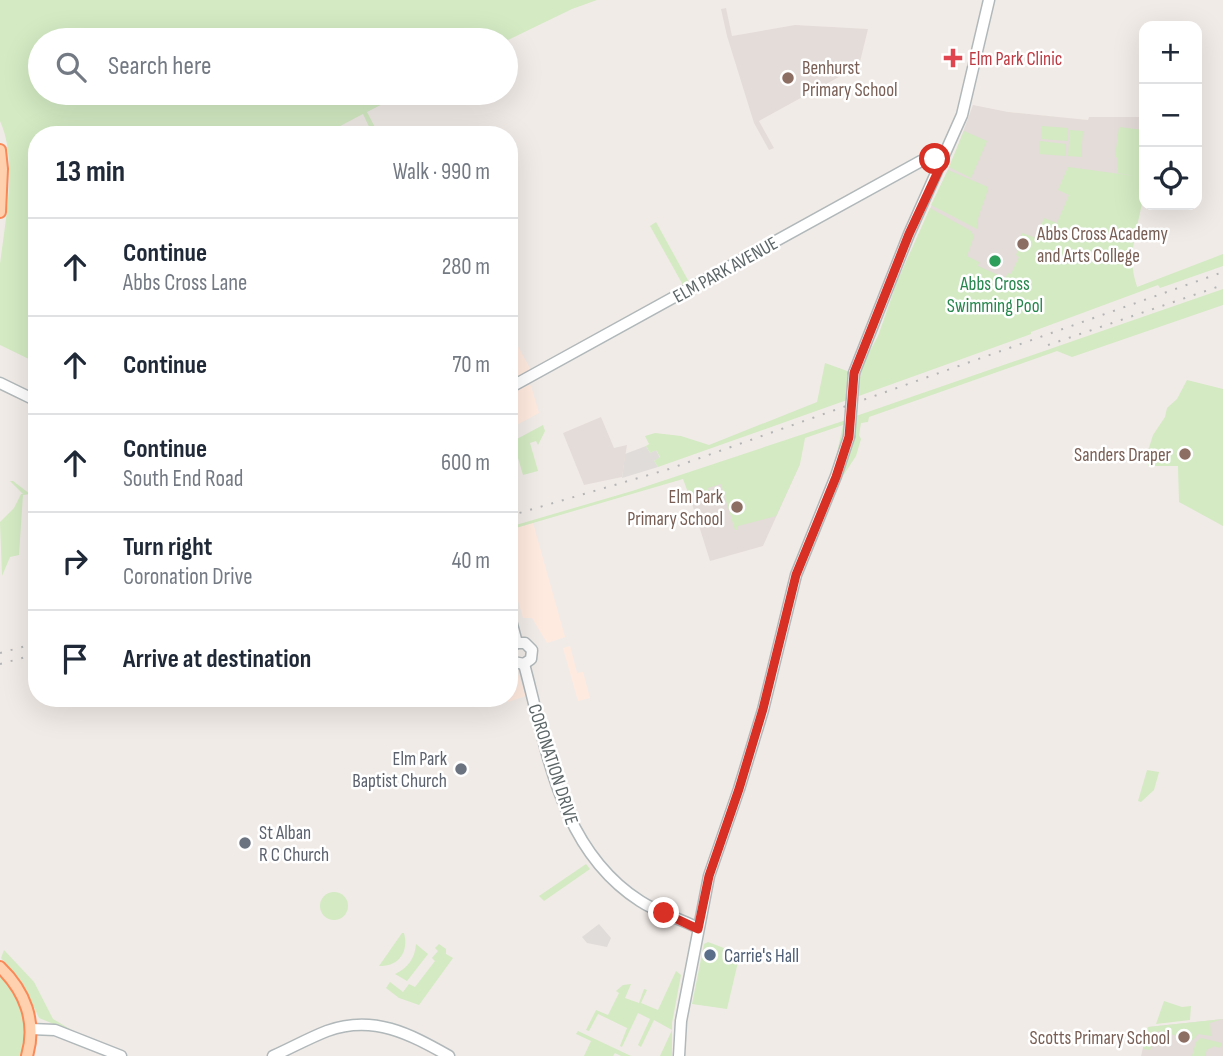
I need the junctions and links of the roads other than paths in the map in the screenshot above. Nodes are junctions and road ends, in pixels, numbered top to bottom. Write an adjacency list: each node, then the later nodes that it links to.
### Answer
1 (989, 0): 3 (street)
2 (0, 150): 4 (main road)
3 (943, 161): 6 (street, ELM PARK AVENUE); 11 (street, bridge)
4 (0, 212)
5 (0, 383): 7 (street)
6 (518, 383)
7 (28, 397)
8 (518, 642): 10 (street)
9 (518, 663): 10 (street)
10 (524, 664): 11 (street, CORONATION DRIVE)
11 (698, 929): 18 (street)
12 (0, 967): 13 (main road)
13 (31, 1026): 14 (main road); 15 (street)
14 (27, 1056)
15 (121, 1056)
16 (273, 1056): 17 (street)
17 (449, 1056)
18 (679, 1056)

